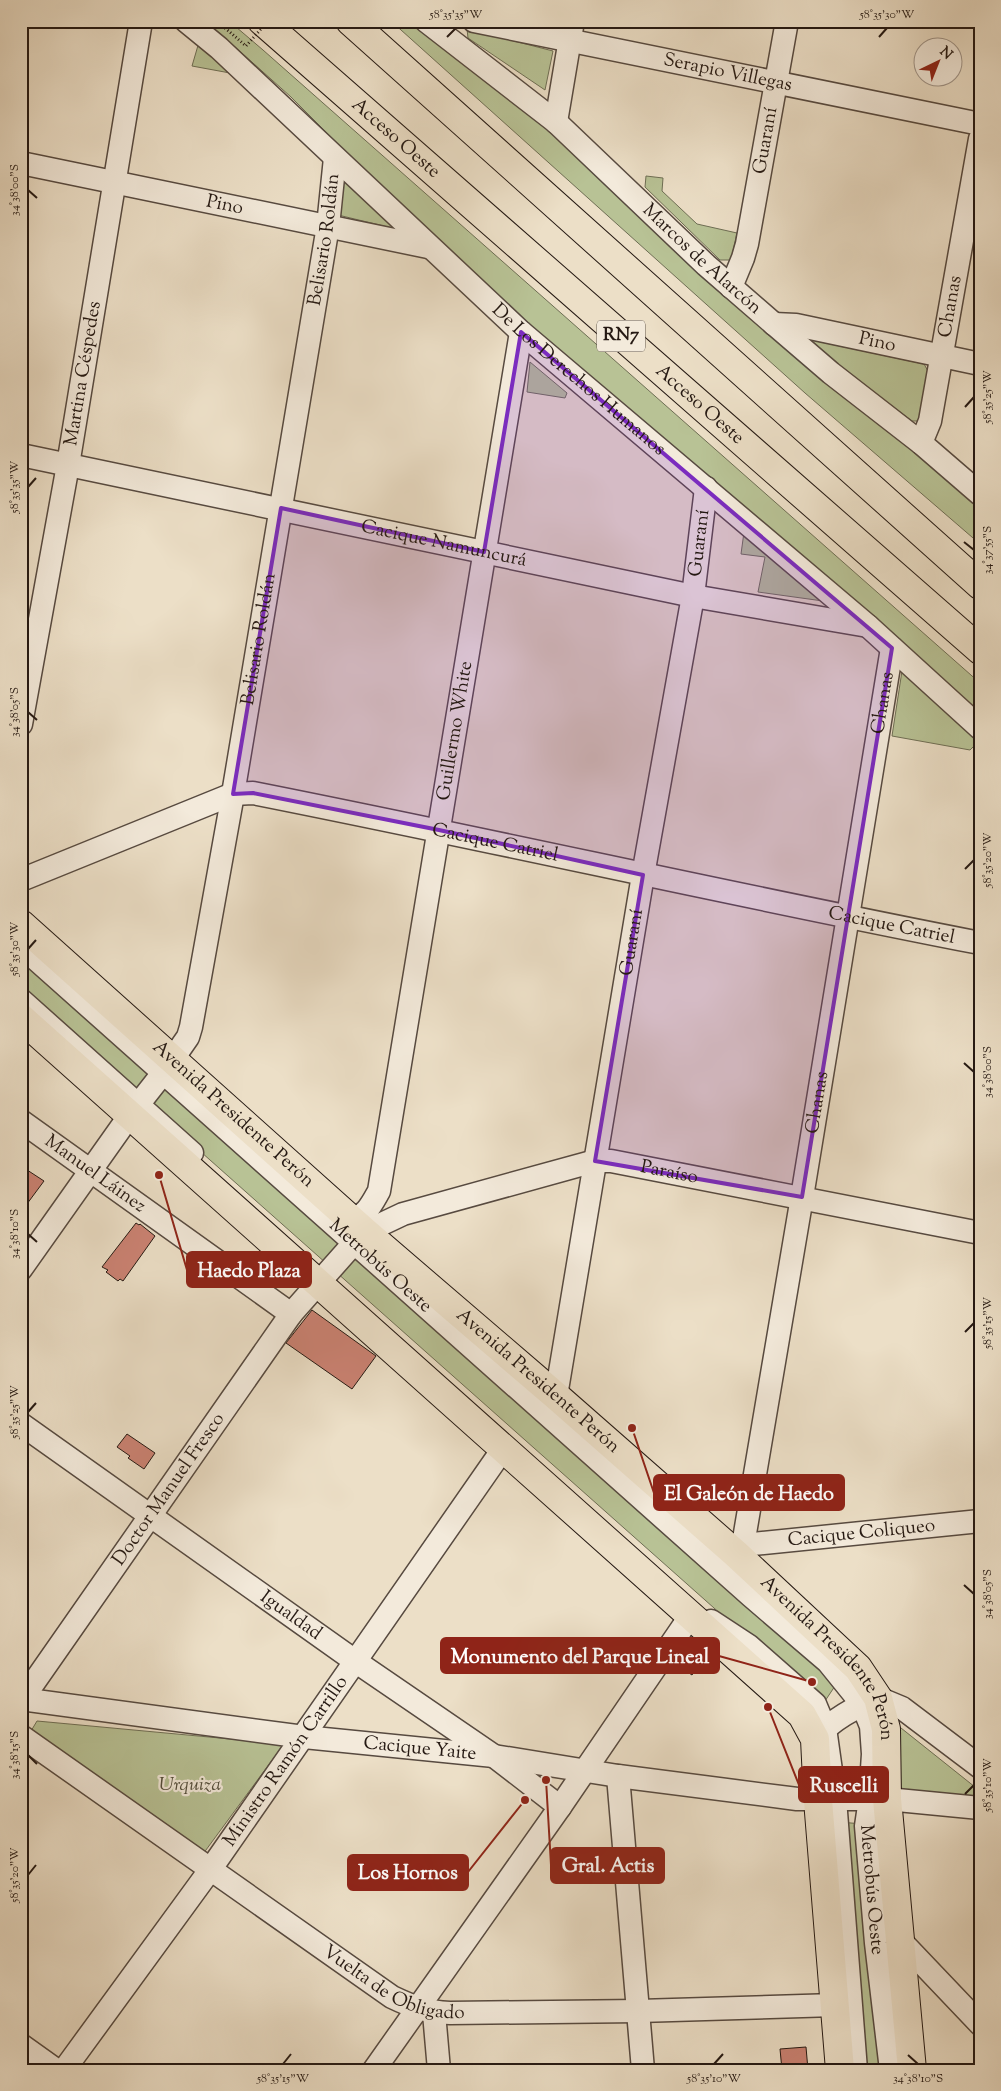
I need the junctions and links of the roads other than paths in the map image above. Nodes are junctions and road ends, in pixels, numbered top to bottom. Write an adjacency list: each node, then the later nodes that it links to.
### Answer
1 (140, 21): 15 (street, Martina Céspedes)
2 (186, 21): 13 (street, De Los Derechos Humanos)
3 (262, 21): 34 (main road, Acceso Oeste / RN7)
4 (350, 21): 30 (main road, RN7)
5 (426, 21): 10 (street, Marcos de Alarcón)
6 (474, 21): 8 (street, Serapio Villegas)
7 (787, 21): 9 (street, Guaraní)
8 (572, 30): 9 (street, Serapio Villegas); 10 (street)
9 (776, 82): 11 (street, Serapio Villegas); 18 (street, Guaraní)
10 (556, 122): 18 (street, Marcos de Alarcón)
11 (980, 124)
12 (980, 139): 21 (street, Chanas)
13 (335, 158): 16 (street, Belisario Roldán); 17 (street, De Los Derechos Humanos)
14 (21, 163): 15 (street, Pino)
15 (115, 182): 16 (street, Pino); 25 (street, Martina Céspedes)
16 (328, 226): 17 (street, Pino); 28 (street, Belisario Roldán)
17 (428, 247): 20 (street, De Los Derechos Humanos)
18 (732, 287): 19 (street, Marcos de Alarcón)
19 (774, 324): 21 (street, Pino); 23 (street, Marcos de Alarcón)
20 (521, 332): 26 (street, De Los Derechos Humanos); 29 (street, Guillermo White)
21 (941, 356): 22 (street, Pino); 23 (street, Chanas)
22 (980, 364)
23 (921, 443): 27 (street, Marcos de Alarcón)
24 (21, 455): 25 (street, Cacique Namuncurá)
25 (68, 465): 28 (street, Cacique Namuncurá); 35 (street, Martina Céspedes)
26 (706, 488): 31 (street, Guaraní); 32 (street, De Los Derechos Humanos)
27 (980, 494)
28 (281, 508): 29 (street, Cacique Namuncurá); 37 (street, Belisario Roldán)
29 (484, 552): 31 (street, Cacique Namuncurá); 38 (street, Guillermo White)
30 (980, 585)
31 (693, 596): 32 (street, Cacique Namuncurá); 39 (street, Guaraní)
32 (868, 626): 33 (street, De Los Derechos Humanos)
33 (892, 648): 36 (street, De Los Derechos Humanos); 41 (street, Chanas)
34 (980, 650)
35 (21, 724)
36 (980, 728)
37 (233, 794): 38 (street, Cacique Catriel); 40 (street, Cacique Catriel); 47 (street, Belisario Roldán)
38 (439, 830): 39 (street, Cacique Catriel); 52 (street, Guillermo White)
39 (643, 876): 41 (street, Cacique Catriel); 50 (street, Guaraní)
40 (21, 880)
41 (848, 918): 43 (street, Cacique Catriel); 53 (street, Chanas)
42 (21, 924): 47 (main road, Avenida Presidente Perón)
43 (980, 943)
44 (21, 946): 47 (street)
45 (21, 1000): 48 (street)
46 (21, 1018): 48 (main road)
47 (168, 1066): 48 (street, Belisario Roldán); 55 (main road, Avenida Presidente Perón)
48 (135, 1110): 51 (street, Belisario Roldán); 58 (main road)
49 (21, 1121): 51 (street, Manuel Láinez)
50 (595, 1161): 53 (street, Paraíso); 54 (street, Paraíso); 60 (street, Guaraní)
51 (91, 1170): 57 (street, Belisario Roldán); 59 (street, Manuel Láinez)
52 (379, 1191): 54 (street); 55 (street, Guillermo White)
53 (802, 1197): 56 (street, Paraíso); 65 (street, Chanas)
54 (403, 1214): 55 (street, Paraíso)
55 (357, 1232): 58 (street, Doctor Manuel Fresco); 60 (main road, Avenida Presidente Perón); 69 (street, Metrobús Oeste)
56 (980, 1233)
57 (21, 1269)
58 (322, 1279): 59 (street, Doctor Manuel Fresco); 62 (main road); 70 (street)
59 (291, 1314): 63 (street, Doctor Manuel Fresco)
60 (556, 1396): 65 (main road, Avenida Presidente Perón)
61 (21, 1424): 63 (street, Igualdad)
62 (503, 1449): 66 (main road); 67 (street, Ministro Ramón Carrillo)
63 (150, 1516): 67 (street, Igualdad); 68 (street, Doctor Manuel Fresco)
64 (980, 1521): 65 (street, Cacique Coliqueo)
65 (739, 1550): 69 (main road, Avenida Presidente Perón)
66 (690, 1615): 70 (main road); 75 (street)
67 (355, 1661): 72 (street, Ministro Ramón Carrillo); 73 (street, Igualdad)
68 (22, 1700): 72 (street, Cacique Yaite)
69 (870, 1701): 70 (street); 74 (street); 77 (main road, Avenida Presidente Perón)
70 (820, 1733): 78 (main road)
71 (21, 1736): 81 (street, Vuelta de Obligado)
72 (304, 1737): 73 (street, Cacique Yaite); 81 (street, Ministro Ramón Carrillo)
73 (494, 1756): 75 (street, Cacique Yaite); 79 (street, Igualdad)
74 (980, 1768)
75 (585, 1770): 76 (street, Cacique Yaite); 79 (street)
76 (618, 1776): 78 (street, Cacique Yaite); 85 (street)
77 (879, 1799): 78 (street, Cacique Yaite); 80 (street, Cacique Yaite); 82 (main road, Avenida Presidente Perón); 95 (street, Metrobús Oeste)
78 (827, 1800): 83 (main road); 94 (street, Metrobús Oeste)
79 (560, 1807): 84 (street)
80 (980, 1808)
81 (210, 1870): 84 (street, Vuelta de Obligado); 89 (street, Ministro Ramón Carrillo)
82 (901, 1941): 86 (street); 96 (main road, Avenida Presidente Perón)
83 (834, 2005): 85 (street, Vuelta de Obligado); 93 (main road)
84 (425, 2011): 85 (street, Vuelta de Obligado); 90 (street); 91 (street)
85 (639, 2011): 92 (street)
86 (980, 2024)
87 (21, 2045): 88 (street)
88 (56, 2070)
89 (64, 2070)
90 (374, 2070)
91 (439, 2070)
92 (643, 2070)
93 (840, 2070)
94 (856, 2070)
95 (891, 2070)
96 (912, 2070)

